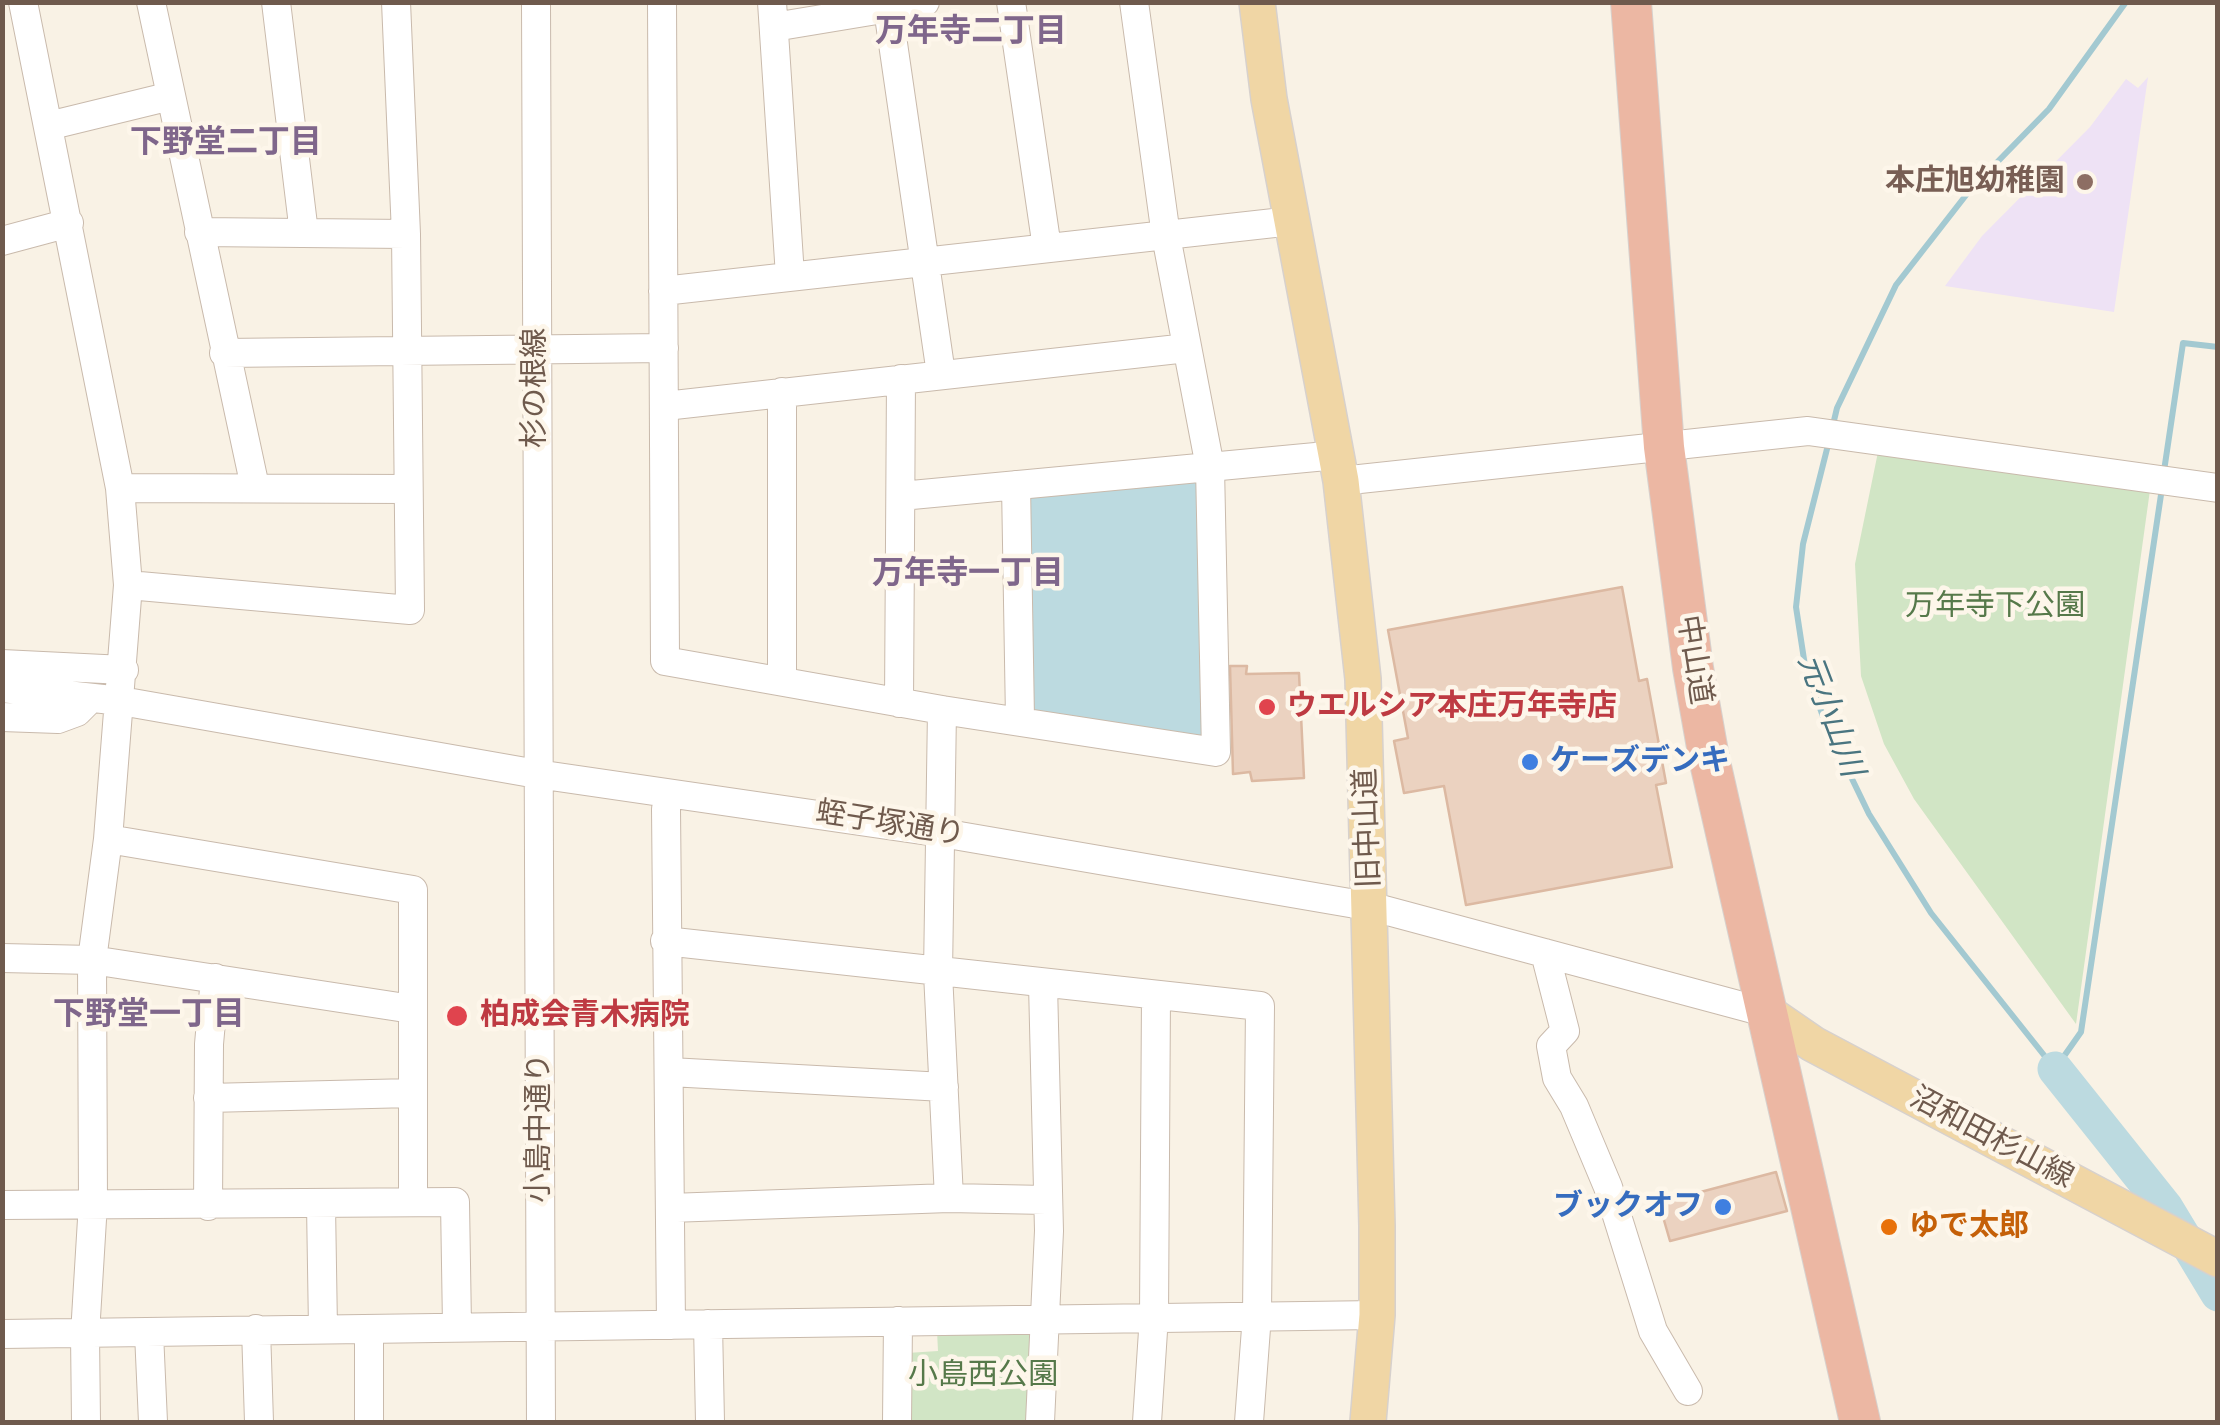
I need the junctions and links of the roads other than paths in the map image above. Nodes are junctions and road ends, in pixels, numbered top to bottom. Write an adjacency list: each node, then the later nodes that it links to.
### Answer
1 (23, 2): 15 (street)
2 (152, 2): 14 (street)
3 (276, 2): 19 (street)
4 (396, 2): 20 (street)
5 (536, 2): 30 (street, 杉の根線)
6 (662, 2): 26 (street)
7 (925, 2): 12 (street)
8 (1011, 2): 23 (street)
9 (1134, 2): 21 (street)
10 (1257, 2): 16 (main road, 旧中山道)
11 (1631, 2): 36 (highway, 中山道)
12 (888, 9): 13 (street); 24 (street)
13 (773, 15): 25 (street)
14 (171, 96): 15 (street); 18 (street)
15 (48, 126): 17 (street)
16 (1292, 221): 21 (street); 38 (main road, 旧中山道)
17 (69, 223): 22 (street); 41 (street)
18 (200, 232): 19 (street); 31 (street)
19 (304, 233): 20 (street)
20 (406, 234): 29 (street)
21 (1166, 236): 23 (street); 28 (street)
22 (2, 241)
23 (1047, 248): 24 (street)
24 (926, 260): 25 (street); 32 (street)
25 (790, 276): 26 (street)
26 (664, 291): 27 (street)
27 (664, 348): 30 (street); 35 (street)
28 (1186, 348): 32 (street); 37 (street)
29 (409, 350): 30 (street); 31 (street); 43 (street)
30 (536, 350): 56 (street, 杉の根線)
31 (224, 352): 40 (street)
32 (942, 374): 33 (street)
33 (900, 379): 34 (street); 44 (street)
34 (782, 392): 35 (street); 48 (street)
35 (665, 406): 48 (street)
36 (1664, 446): 38 (street); 42 (street); 70 (highway, 中山道)
37 (1210, 468): 38 (street); 39 (street); 55 (street)
38 (1339, 468): 60 (main road, 旧中山道)
39 (1016, 485): 44 (street); 55 (street)
40 (254, 487): 41 (street); 43 (street)
41 (120, 488): 45 (street)
42 (2218, 488)
43 (408, 489): 45 (street)
44 (901, 496): 52 (street)
45 (128, 585): 47 (street)
46 (2, 664): 47 (street)
47 (124, 670): 51 (street)
48 (782, 681): 52 (street)
49 (2, 688): 50 (street, 蛭子塚通り)
50 (83, 697): 51 (street, 蛭子塚通り); 54 (street)
51 (121, 701): 56 (street, 蛭子塚通り); 59 (street)
52 (898, 703): 53 (street)
53 (942, 710): 55 (street); 58 (street)
54 (2, 716)
55 (1020, 719)
56 (538, 774): 58 (street, 蛭子塚通り); 92 (street, 小島中通り)
57 (666, 810): 61 (street)
58 (942, 832): 60 (street, 蛭子塚通り); 65 (street)
59 (108, 839): 64 (street); 69 (street)
60 (1372, 907): 62 (street, 蛭子塚通り); 85 (main road, 旧中山道)
61 (666, 941): 65 (street); 71 (street)
62 (1545, 953): 70 (street, 蛭子塚通り); 99 (street)
63 (2, 958): 64 (street)
64 (92, 960): 66 (street); 78 (street)
65 (938, 973): 67 (street); 72 (street)
66 (216, 978): 69 (street); 74 (street)
67 (1043, 984): 68 (street); 76 (street)
68 (1156, 994): 84 (street); 86 (street)
69 (412, 1009): 73 (street)
70 (1768, 1013): 83 (main road, 沼和田杉山線); 111 (highway, 中山道)
71 (670, 1072): 72 (street); 82 (street)
72 (944, 1087): 75 (street)
73 (412, 1093): 74 (street); 77 (street)
74 (208, 1098): 81 (street)
75 (949, 1198): 76 (street); 82 (street)
76 (1046, 1200): 87 (street)
77 (413, 1202): 80 (street); 91 (street)
78 (93, 1203): 79 (street); 81 (street); 98 (street)
79 (2, 1205)
80 (321, 1205): 81 (street); 94 (street)
81 (208, 1206)
82 (670, 1208): 90 (street)
83 (2218, 1259)
84 (1257, 1315): 85 (street); 86 (street); 109 (street)
85 (1377, 1315): 110 (main road, 旧中山道)
86 (1154, 1316): 87 (street); 108 (street)
87 (1048, 1317): 88 (street); 107 (street)
88 (898, 1321): 89 (street); 106 (street)
89 (708, 1324): 90 (street); 105 (street)
90 (671, 1325): 92 (street)
91 (457, 1326): 92 (street); 95 (street)
92 (541, 1327): 104 (street, 小島中通り)
93 (256, 1329): 94 (street); 96 (street); 102 (street)
94 (323, 1329): 95 (street)
95 (369, 1329): 103 (street)
96 (150, 1333): 98 (street); 101 (street)
97 (2, 1334): 98 (street)
98 (85, 1334): 100 (street)
99 (1688, 1391)
100 (86, 1422)
101 (153, 1422)
102 (260, 1422)
103 (369, 1422)
104 (542, 1422)
105 (710, 1422)
106 (898, 1422)
107 (1040, 1422)
108 (1147, 1422)
109 (1249, 1422)
110 (1368, 1422)
111 (1860, 1422)

